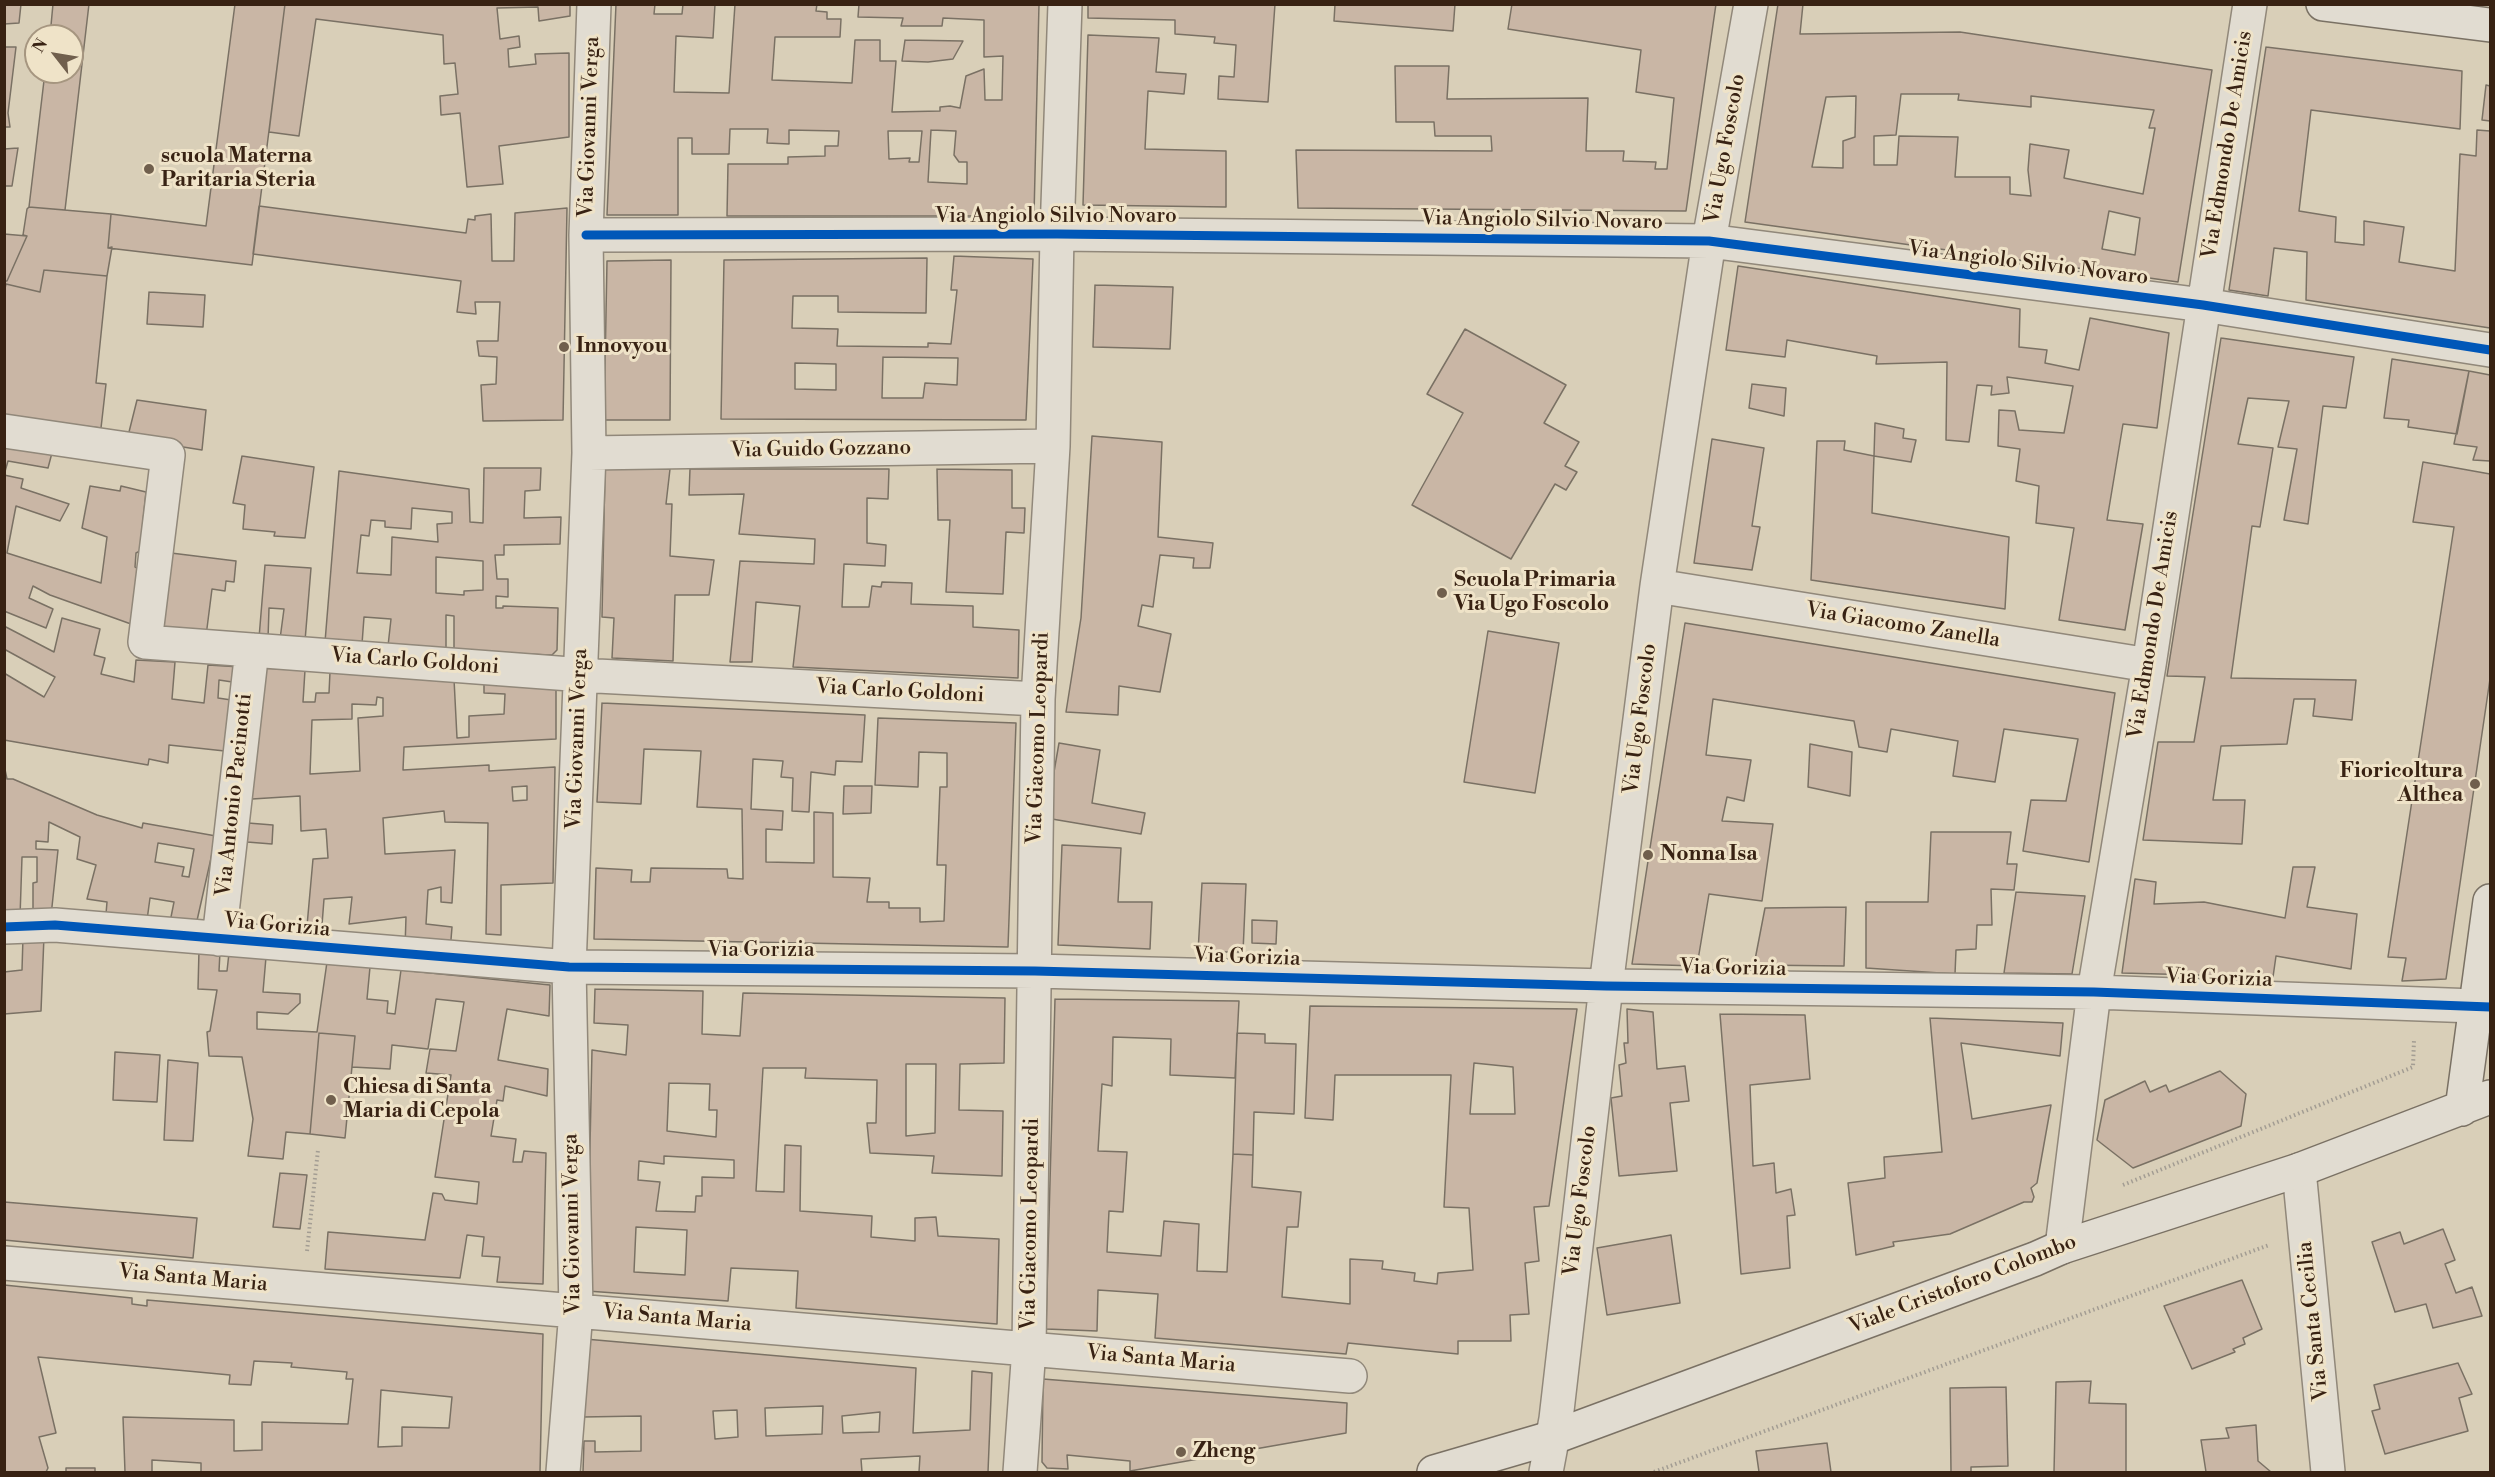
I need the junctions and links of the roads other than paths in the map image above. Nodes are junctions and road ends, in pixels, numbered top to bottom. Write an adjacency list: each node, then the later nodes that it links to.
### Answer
1 (594, 4): 8 (street, Via Giovanni Verga)
2 (1065, 4): 7 (street, Via Giacomo Leopardi)
3 (1751, 4): 9 (street, Via Ugo Foscolo)
4 (2250, 4): 10 (street, Via Edmondo De Amicis)
5 (2323, 4): 6 (street)
6 (2490, 25)
7 (1057, 234): 8 (street, Via Angiolo Silvio Novaro); 9 (street, Via Angiolo Silvio Novaro); 13 (street, Via Giacomo Leopardi)
8 (586, 235): 14 (street, Via Giovanni Verga)
9 (1709, 241): 10 (street, Via Angiolo Silvio Novaro); 15 (street, Via Ugo Foscolo)
10 (2203, 305): 11 (street, Via Angiolo Silvio Novaro); 17 (street, Via Edmondo De Amicis)
11 (2490, 350)
12 (4, 431): 16 (street, Via Carlo Goldoni)
13 (1053, 446): 14 (street, Via Guido Gozzano); 19 (street, Via Giacomo Leopardi)
14 (590, 453): 18 (street, Via Giovanni Verga)
15 (1657, 586): 17 (street, Via Giacomo Zanella); 25 (street, Via Ugo Foscolo)
16 (252, 650): 18 (street, Via Carlo Goldoni); 22 (street, Via Antonio Pacinotti)
17 (2149, 665): 26 (street, Via Edmondo De Amicis)
18 (580, 675): 19 (street, Via Carlo Goldoni); 23 (street, Via Giovanni Verga)
19 (1038, 699): 24 (street, Via Giacomo Leopardi)
20 (2490, 901): 27 (street)
21 (4, 927): 22 (street, Via Gorizia)
22 (219, 939): 23 (street, Via Gorizia)
23 (569, 967): 24 (street, Via Gorizia); 32 (street, Via Giovanni Verga)
24 (1035, 971): 25 (street, Via Gorizia); 33 (street, Via Giacomo Leopardi)
25 (1606, 986): 26 (street, Via Gorizia); 35 (street, Via Ugo Foscolo)
26 (2094, 992): 27 (street, Via Gorizia); 30 (street, Via Edmondo De Amicis)
27 (2483, 1007): 28 (street)
28 (2476, 1103): 29 (street, Viale Cristoforo Colombo)
29 (2299, 1170): 30 (street, Viale Cristoforo Colombo); 40 (street, Via Santa Cecilia)
30 (2062, 1247): 35 (street, Viale Cristoforo Colombo)
31 (4, 1263): 32 (street, Via Santa Maria)
32 (576, 1311): 33 (street, Via Santa Maria); 36 (street, Via Giovanni Verga)
33 (1029, 1348): 34 (street, Via Santa Maria); 37 (street, Via Giacomo Leopardi)
34 (1350, 1376)
35 (1554, 1437): 38 (street, Viale Cristoforo Colombo); 39 (street, Via Ugo Foscolo)
36 (562, 1473)
37 (1020, 1473)
38 (1434, 1473)
39 (1546, 1473)
40 (2328, 1473)

